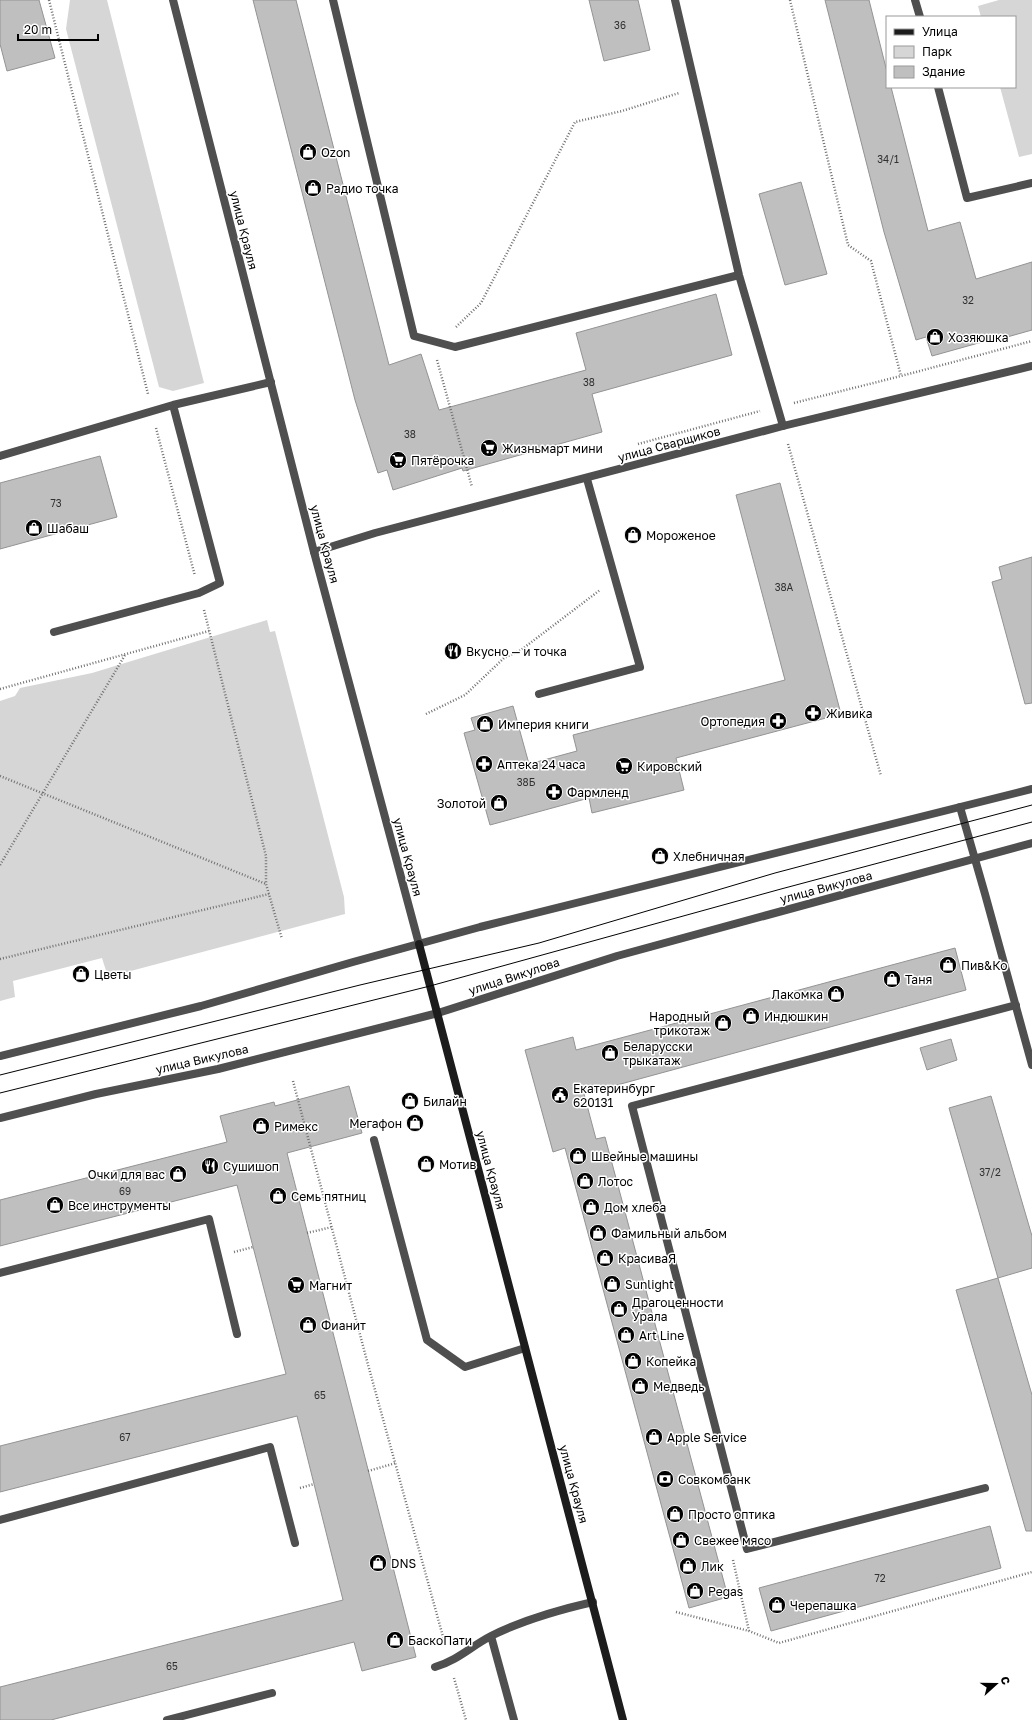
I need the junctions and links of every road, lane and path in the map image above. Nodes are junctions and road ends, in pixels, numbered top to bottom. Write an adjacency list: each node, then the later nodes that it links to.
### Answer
1 (49, 0): 17 (path)
2 (173, 0): 15 (street, улица Крауля)
3 (333, 0): 12 (street)
4 (675, 0): 8 (street)
5 (790, 0): 14 (path)
6 (915, 0): 7 (street)
7 (920, 16)
8 (696, 88): 11 (street); 12 (path)
9 (938, 88): 10 (street)
10 (1032, 182)
11 (739, 275): 12 (street); 18 (street)
12 (441, 343): 21 (path)
13 (1032, 366): 18 (street, улица Сварщиков)
14 (901, 376)
15 (271, 382): 16 (street); 22 (street, улица Крауля)
16 (173, 405): 17 (street); 24 (street)
17 (152, 412): 19 (street); 24 (path)
18 (783, 426): 20 (street, улица Сварщиков); 32 (path)
19 (0, 456)
20 (587, 478): 22 (street, улица Сварщиков); 23 (street)
21 (472, 487)
22 (314, 552): 42 (street, улица Крауля)
23 (617, 584): 29 (street); 30 (path)
24 (199, 593): 25 (path); 26 (street)
25 (209, 631): 27 (path); 39 (path)
26 (54, 632)
27 (125, 655): 28 (path); 34 (path)
28 (0, 689)
29 (539, 694)
30 (426, 714)
31 (0, 776): 34 (path)
32 (881, 776)
33 (1032, 789): 35 (street)
34 (43, 793): 38 (path); 39 (path)
35 (960, 808): 37 (street); 42 (street)
36 (1032, 844): 37 (street, улица Викулова)
37 (975, 859): 44 (street); 45 (street, улица Викулова)
38 (0, 865)
39 (266, 884): 40 (path)
40 (268, 894): 41 (path); 43 (path)
41 (282, 939)
42 (419, 944): 45 (main road, улица Крауля); 46 (street)
43 (0, 959)
44 (1016, 1005): 47 (street); 62 (street)
45 (438, 1013): 49 (street, улица Викулова); 57 (main road, улица Крауля)
46 (0, 1056)
47 (1032, 1065)
48 (293, 1081): 51 (path)
49 (0, 1118)
50 (374, 1140): 57 (street)
51 (332, 1227): 52 (path); 58 (path)
52 (307, 1234)
53 (253, 1247): 54 (path)
54 (237, 1252)
55 (0, 1273): 56 (street)
56 (237, 1334)
57 (525, 1348): 67 (main road, улица Крауля)
58 (396, 1463): 59 (path); 71 (path)
59 (368, 1471)
60 (314, 1484): 61 (path)
61 (304, 1487)
62 (985, 1488)
63 (0, 1520): 64 (street)
64 (295, 1544)
65 (735, 1569): 69 (path)
66 (1032, 1572): 69 (path)
67 (593, 1602): 70 (street); 77 (main road, улица Крауля)
68 (676, 1612): 69 (path)
69 (749, 1631)
70 (491, 1636): 71 (street); 76 (street)
71 (450, 1662): 72 (street); 75 (path)
72 (435, 1667)
73 (272, 1693): 74 (street)
74 (166, 1720)
75 (466, 1720)
76 (514, 1720)
77 (623, 1720)

